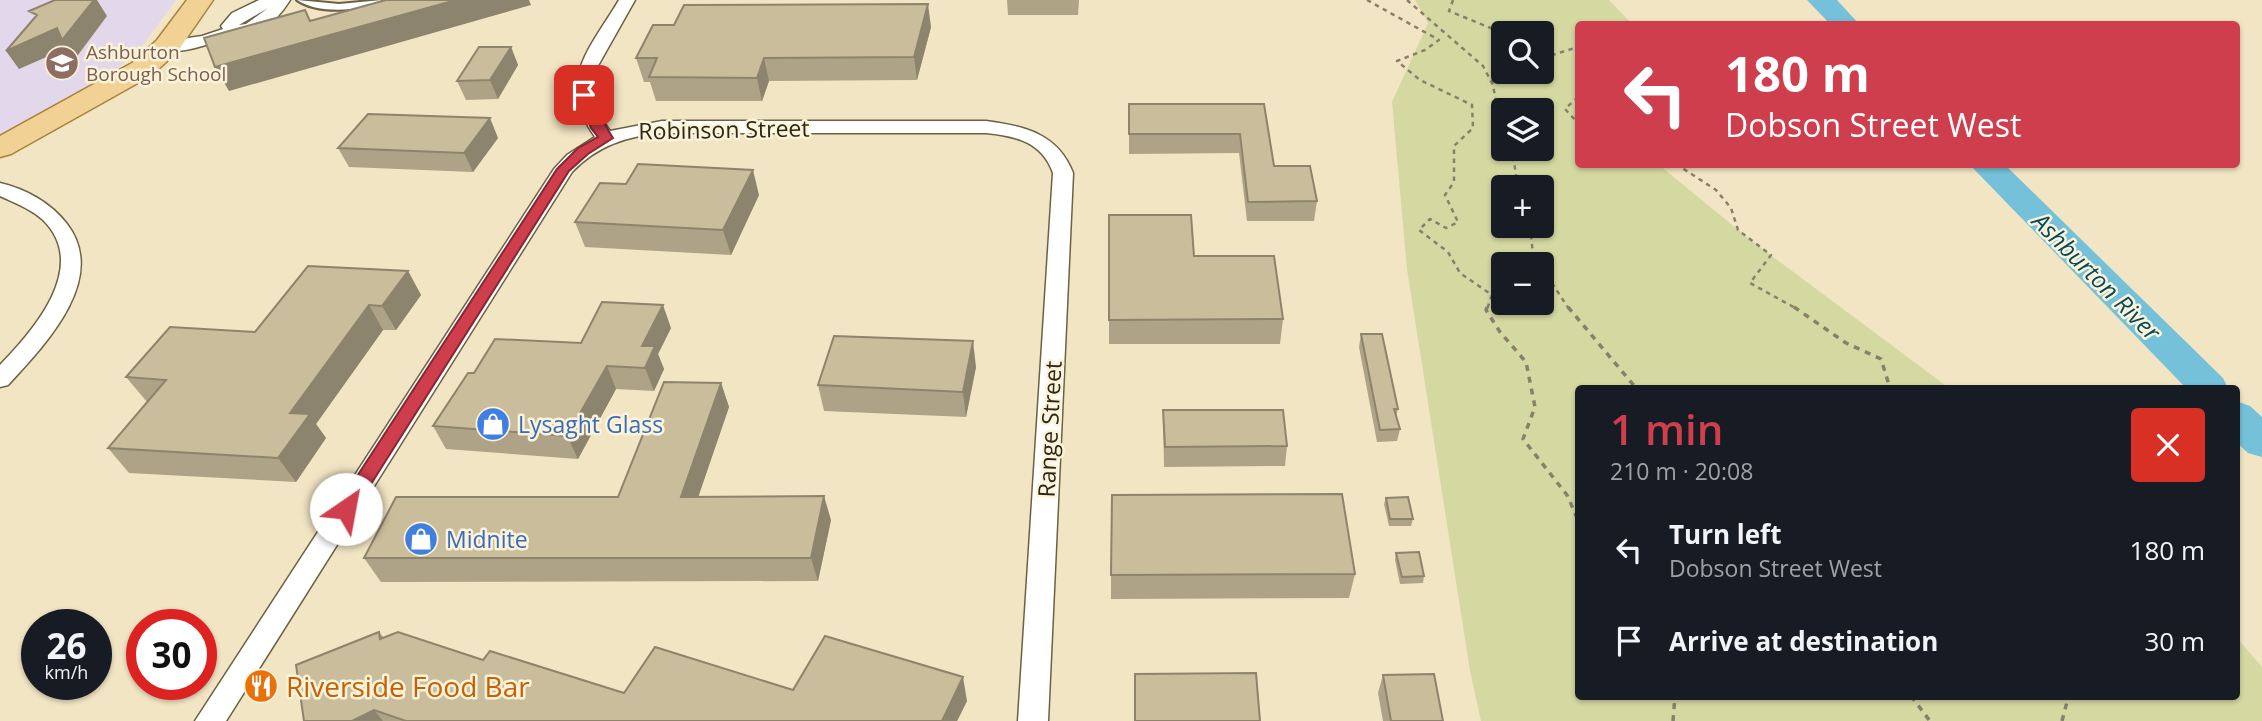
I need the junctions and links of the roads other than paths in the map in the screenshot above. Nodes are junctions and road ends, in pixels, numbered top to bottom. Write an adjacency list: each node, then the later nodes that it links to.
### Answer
1 (200, 0): 8 (main road)
2 (272, 0): 7 (street)
3 (282, 0): 7 (street)
4 (301, 0): 5 (lane)
5 (378, 0)
6 (626, 0): 9 (street)
7 (233, 31): 8 (street)
8 (167, 46): 11 (main road)
9 (606, 138): 10 (street, Robinson Street); 14 (street, Robinson Street)
10 (1045, 142): 15 (street, Range Street)
11 (0, 148)
12 (0, 189): 13 (street)
13 (0, 379)
14 (210, 721)
15 (1033, 721)

